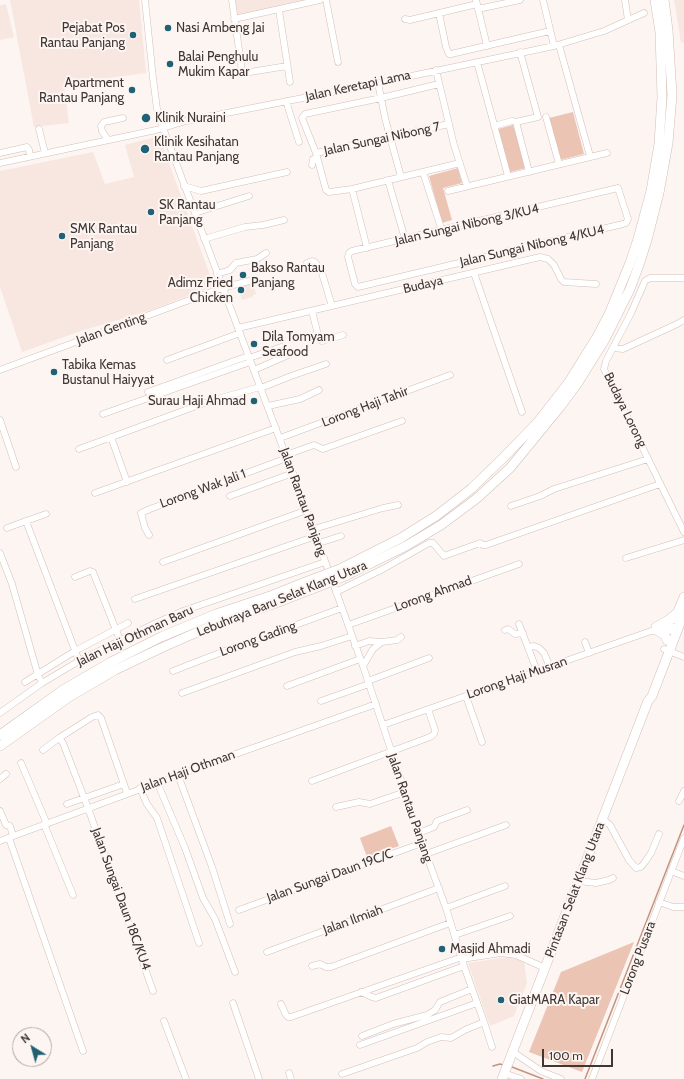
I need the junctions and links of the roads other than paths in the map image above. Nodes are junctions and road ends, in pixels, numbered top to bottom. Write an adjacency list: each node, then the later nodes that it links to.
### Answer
1 (145, 0): 36 (street, Jalan Rantau Panjang)
2 (232, 0): 14 (street)
3 (320, 0): 11 (street)
4 (326, 0): 22 (street)
5 (520, 0): 10 (street)
6 (543, 0): 17 (street)
7 (625, 0): 16 (street)
8 (655, 0): 18 (highway, Lebuhraya Baru Selat Klang Utara)
9 (664, 0): 18 (highway, Lebuhraya Baru Selat Klang Utara)
10 (477, 4): 12 (street); 20 (street)
11 (279, 10): 14 (street); 24 (street)
12 (439, 13): 15 (street); 20 (street)
13 (644, 13): 16 (street, Jalan Keretapi Lama)
14 (234, 19): 24 (street)
15 (405, 19)
16 (628, 20): 19 (street, Jalan Keretapi Lama)
17 (550, 31): 19 (street); 20 (street)
18 (664, 31): 131 (highway, Lebuhraya Baru Selat Klang Utara, bridge)
19 (556, 45): 21 (street, Jalan Keretapi Lama); 46 (street)
20 (487, 46)
21 (520, 52): 23 (street, Jalan Keretapi Lama); 33 (street)
22 (338, 62)
23 (477, 62): 25 (street, Jalan Keretapi Lama); 35 (street)
24 (287, 66): 26 (street)
25 (436, 70): 27 (street, Jalan Keretapi Lama); 28 (street)
26 (290, 82)
27 (378, 83): 29 (street); 30 (street, Jalan Keretapi Lama)
28 (439, 84): 29 (street); 34 (street)
29 (381, 98): 38 (street); 45 (street)
30 (286, 101): 36 (street, Jalan Keretapi Lama); 40 (street)
31 (546, 117): 49 (street)
32 (123, 118): 39 (street)
33 (516, 122): 35 (street); 53 (street)
34 (449, 124): 38 (street, Jalan Sungai Nibong 7); 48 (street)
35 (494, 126): 54 (street)
36 (163, 128): 39 (street, Jalan Keretapi Lama); 57 (street, Jalan Rantau Panjang)
37 (39, 129): 42 (street)
38 (390, 137): 45 (street, Jalan Sungai Nibong 7); 55 (street)
39 (108, 140): 42 (street, Jalan Keretapi Lama)
40 (298, 142)
41 (0, 153): 44 (street)
42 (45, 153): 44 (street, Jalan Keretapi Lama)
43 (607, 153): 46 (street)
44 (30, 156): 47 (street, Jalan Keretapi Lama)
45 (316, 156): 50 (street); 60 (street)
46 (590, 156): 49 (street)
47 (0, 163)
48 (460, 163): 52 (street); 58 (street)
49 (559, 164): 53 (street)
50 (312, 165)
51 (287, 172): 57 (street)
52 (424, 172): 55 (street); 65 (street)
53 (529, 172): 54 (street)
54 (508, 176): 58 (street)
55 (401, 178): 56 (street)
56 (388, 180): 60 (street); 67 (street)
57 (184, 186): 63 (street, Jalan Rantau Panjang)
58 (466, 186): 61 (street)
59 (618, 188): 65 (street, Jalan Sungai Nibong 3/KU4); 76 (street, Jalan Sungai Nibong 4/KU4)
60 (352, 189): 68 (street)
61 (448, 190)
62 (249, 196): 63 (street)
63 (195, 213): 66 (street, Jalan Rantau Panjang)
64 (284, 220): 66 (street)
65 (442, 231): 67 (street, Jalan Sungai Nibong 3/KU4)
66 (204, 239): 72 (street, Jalan Rantau Panjang)
67 (405, 239): 68 (street, Jalan Sungai Nibong 3/KU4)
68 (367, 248): 76 (street, Jalan Sungai Nibong 3/KU4)
69 (266, 254): 72 (street)
70 (307, 263): 78 (street)
71 (474, 273): 75 (street, Budaya); 78 (street, Budaya); 96 (street)
72 (217, 274): 77 (street, Jalan Rantau Panjang)
73 (684, 278): 84 (street, Budaya Lorong)
74 (253, 280): 77 (street, Jalan Genting)
75 (596, 284)
76 (356, 286)
77 (222, 288): 81 (street, Jalan Rantau Panjang); 89 (street, Jalan Genting)
78 (332, 306): 79 (street, Budaya)
79 (312, 311): 81 (street, Budaya); 82 (street)
80 (684, 320): 84 (street)
81 (239, 331): 86 (street, Jalan Rantau Panjang); 87 (street, Budaya)
82 (343, 335)
83 (281, 346): 86 (street)
84 (613, 348): 105 (street, Budaya Lorong)
85 (295, 352): 90 (street)
86 (249, 359): 90 (street, Jalan Rantau Panjang); 94 (street); 97 (street)
87 (167, 360)
88 (326, 364): 92 (street)
89 (1, 368)
90 (254, 370): 92 (street, Jalan Rantau Panjang)
91 (450, 375): 102 (street, Lorong Haji Tahir)
92 (260, 387): 95 (street, Jalan Rantau Panjang); 101 (street)
93 (319, 390): 95 (street)
94 (148, 392)
95 (268, 406): 100 (street, Jalan Rantau Panjang)
96 (522, 412)
97 (104, 414)
98 (0, 420): 106 (street)
99 (402, 421): 104 (street)
100 (276, 428): 102 (street, Jalan Rantau Panjang); 108 (street)
101 (111, 437): 103 (street); 108 (street)
102 (280, 438): 104 (street, Jalan Rantau Panjang)
103 (79, 449)
104 (287, 457): 107 (street, Jalan Rantau Panjang); 120 (street, Lorong Wak Jali 1)
105 (648, 459): 109 (street, Budaya Lorong); 113 (street)
106 (16, 467)
107 (293, 473): 111 (street); 114 (street, Jalan Rantau Panjang)
108 (127, 482): 110 (street)
109 (660, 484): 119 (street, Budaya Lorong); 132 (street)
110 (95, 493)
111 (230, 496)
112 (398, 506): 118 (street)
113 (511, 506)
114 (307, 510): 118 (street, Jalan Rantau Panjang); 127 (street)
115 (46, 514): 116 (street)
116 (26, 521): 117 (street); 153 (street)
117 (7, 528)
118 (314, 529): 121 (street, Jalan Rantau Panjang)
119 (684, 532)
120 (149, 535)
121 (316, 536): 124 (street, Jalan Rantau Panjang); 134 (street)
122 (340, 536): 124 (street)
123 (684, 540): 126 (street)
124 (319, 543): 128 (street, Jalan Rantau Panjang)
125 (0, 553): 163 (street)
126 (626, 558)
127 (163, 562)
128 (325, 562): 132 (street, Jalan Rantau Panjang); 147 (street, Jalan Haji Othman Baru)
129 (518, 564): 139 (street, Lorong Ahmad)
130 (75, 577): 140 (street)
131 (310, 585): 175 (highway, Lebuhraya Baru Selat Klang Utara); 178 (highway, Lebuhraya Baru Selat Klang Utara)
132 (336, 592): 135 (street, Jalan Rantau Panjang)
133 (684, 597): 136 (highway, Pintasan Selat Klang Utara)
134 (135, 599)
135 (342, 608): 139 (street, Jalan Rantau Panjang); 161 (street, Lorong Gading)
136 (681, 613): 142 (highway); 143 (highway, Pintasan Selat Klang Utara)
137 (128, 623): 140 (street)
138 (520, 624): 144 (street)
139 (348, 625): 145 (street, Jalan Rantau Panjang)
140 (115, 630): 147 (street); 153 (street)
141 (505, 630): 144 (street)
142 (655, 630): 143 (street, Lorong Haji Musran); 152 (highway); 154 (street, Lorong Haji Musran)
143 (675, 630): 152 (highway, Pintasan Selat Klang Utara)
144 (523, 633): 151 (street)
145 (352, 636): 150 (street, Jalan Rantau Panjang); 168 (street)
146 (401, 637): 148 (street)
147 (120, 640): 158 (street, Jalan Haji Othman Baru)
148 (382, 642): 150 (street); 159 (street)
149 (585, 642): 154 (street)
150 (355, 646): 156 (street, Jalan Rantau Panjang)
151 (528, 647): 160 (street); 162 (street)
152 (667, 647): 155 (street); 199 (highway, Pintasan Selat Klang Utara)
153 (75, 651): 158 (street); 163 (street)
154 (589, 653): 160 (street, Lorong Haji Musran)
155 (684, 657)
156 (360, 658): 159 (street, Jalan Rantau Panjang); 167 (street)
157 (429, 658): 166 (street)
158 (79, 661): 165 (street, Jalan Haji Othman Baru)
159 (363, 666): 166 (street, Jalan Rantau Panjang)
160 (550, 666): 162 (street, Lorong Haji Musran)
161 (173, 671)
162 (537, 671): 169 (street, Lorong Haji Musran)
163 (38, 675): 164 (street); 165 (street)
164 (25, 682)
165 (42, 683): 173 (street, Jalan Haji Othman Baru)
166 (368, 683): 170 (street); 171 (street, Jalan Rantau Panjang)
167 (287, 686)
168 (182, 693)
169 (466, 696): 172 (street, Lorong Haji Musran); 177 (street)
170 (321, 701)
171 (376, 704): 174 (street, Jalan Rantau Panjang); 183 (street, Jalan Haji Othman)
172 (428, 709): 174 (street, Lorong Haji Musran); 180 (street)
173 (0, 713)
174 (383, 725): 180 (street, Jalan Rantau Panjang)
175 (0, 735)
176 (59, 738): 179 (street); 187 (street); 192 (street, Jalan Sungai Daun 18C/KU4)
177 (482, 742)
178 (0, 746)
179 (43, 750)
180 (391, 752): 185 (street); 190 (street, Jalan Rantau Panjang)
181 (21, 763): 200 (street)
182 (6, 774): 184 (street)
183 (178, 775): 186 (street, Jalan Haji Othman); 222 (street)
184 (0, 779)
185 (312, 781)
186 (157, 782): 188 (street, Jalan Haji Othman); 229 (street)
187 (124, 784): 191 (street); 192 (street)
188 (140, 788): 191 (street, Jalan Haji Othman); 224 (street)
189 (684, 791): 193 (street)
190 (405, 792): 195 (street); 202 (street, Jalan Rantau Panjang)
191 (128, 793): 196 (street, Jalan Haji Othman)
192 (85, 798): 194 (street); 196 (street, Jalan Sungai Daun 18C/KU4)
193 (679, 801)
194 (66, 804)
195 (336, 807)
196 (88, 808): 200 (street, Jalan Haji Othman); 231 (street, Jalan Sungai Daun 18C/KU4)
197 (467, 810): 202 (street)
198 (0, 811): 204 (street)
199 (603, 819): 203 (street); 212 (highway, Pintasan Selat Klang Utara)
200 (46, 824): 204 (street, Jalan Haji Othman); 215 (street)
201 (506, 825): 208 (street)
202 (419, 833): 207 (street, Jalan Rantau Panjang)
203 (659, 834)
204 (11, 837): 205 (street, Jalan Haji Othman); 241 (street)
205 (0, 841)
206 (683, 841): 209 (street, Lorong Pusara)
207 (422, 842): 208 (street, Jalan Rantau Panjang); 219 (street, Jalan Sungai Daun 19C/C)
208 (426, 854): 214 (street, Jalan Rantau Panjang)
209 (671, 871): 210 (street); 216 (street, Lorong Pusara)
210 (684, 876)
211 (613, 878): 212 (street)
212 (579, 881): 228 (highway, Pintasan Selat Klang Utara)
213 (505, 886): 218 (street)
214 (439, 888): 218 (street, Jalan Rantau Panjang); 225 (street, Jalan Ilmiah)
215 (73, 895)
216 (659, 902): 217 (street); 249 (street, Lorong Pusara)
217 (684, 907)
218 (446, 908): 221 (street, Jalan Rantau Panjang)
219 (239, 910)
220 (510, 916): 223 (street)
221 (450, 923): 223 (street, Jalan Rantau Panjang); 227 (street)
222 (230, 924)
223 (455, 935): 226 (street, Jalan Rantau Panjang)
224 (199, 943)
225 (267, 952)
226 (463, 961): 228 (street); 230 (street, Jalan Rantau Panjang); 232 (street); 232 (street)
227 (312, 966)
228 (545, 968): 242 (highway, Pintasan Selat Klang Utara)
229 (235, 972)
230 (472, 989): 234 (street, Jalan Rantau Panjang); 238 (street)
231 (153, 991)
232 (361, 992): 235 (street)
233 (233, 1003): 246 (street)
234 (477, 1003): 237 (street, Jalan Rantau Panjang); 239 (street)
235 (281, 1004)
236 (164, 1021): 245 (street)
237 (484, 1022): 240 (street, Jalan Rantau Panjang); 243 (street)
238 (362, 1036)
239 (360, 1045)
240 (492, 1047)
241 (83, 1051)
242 (513, 1052): 244 (highway, Pintasan Selat Klang Utara); 248 (street)
243 (342, 1074)
244 (503, 1076): 247 (street)
245 (186, 1079)
246 (259, 1079)
247 (521, 1079)
248 (561, 1079)
249 (592, 1079)

